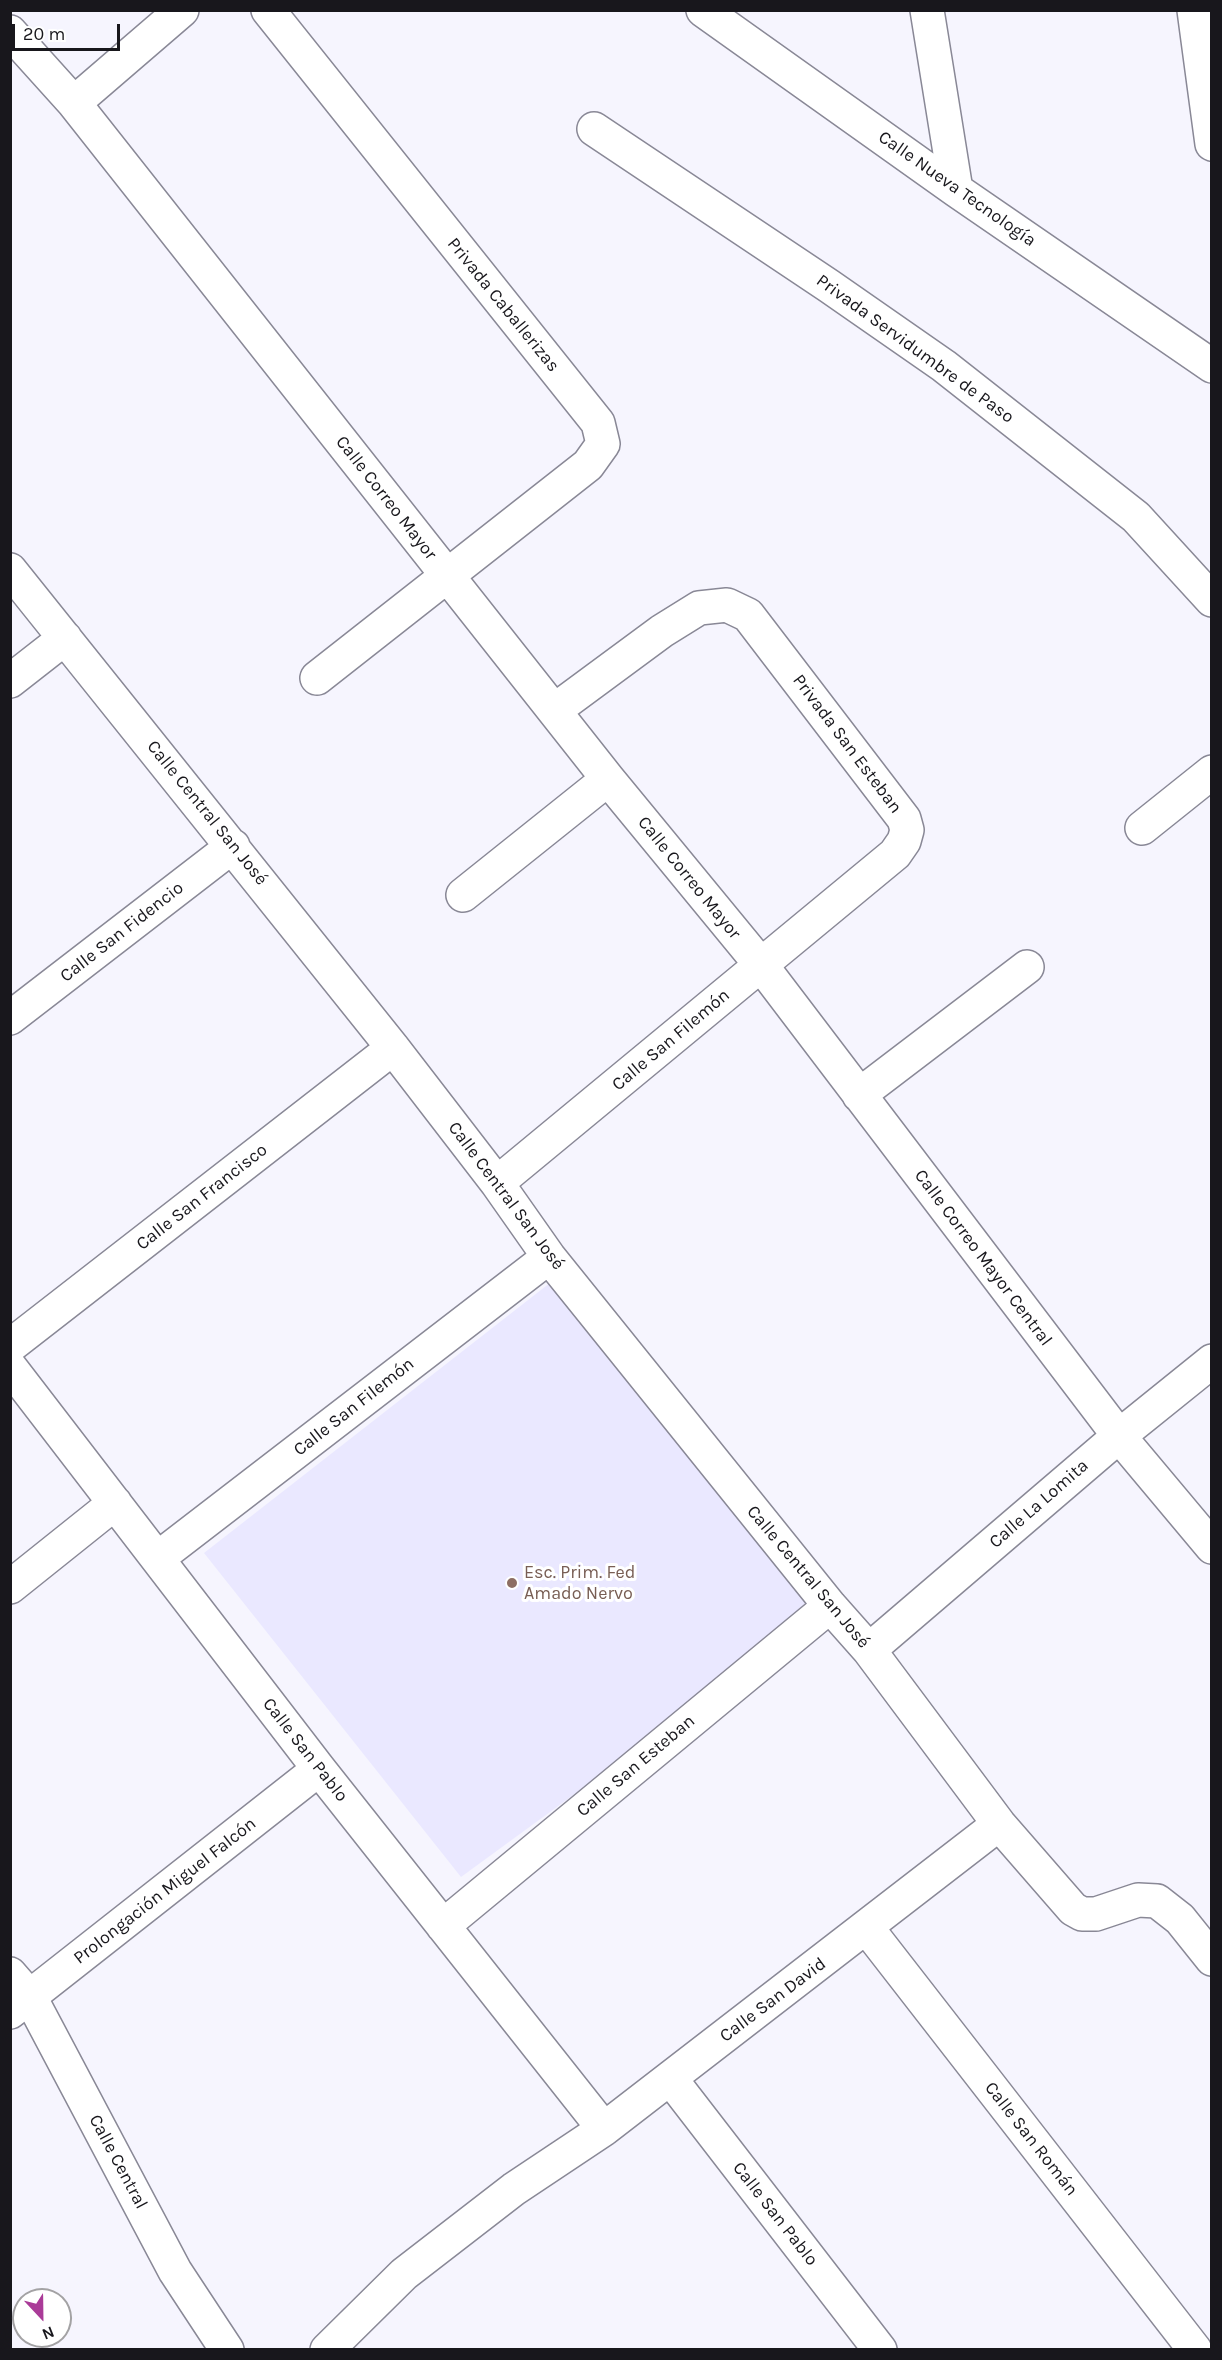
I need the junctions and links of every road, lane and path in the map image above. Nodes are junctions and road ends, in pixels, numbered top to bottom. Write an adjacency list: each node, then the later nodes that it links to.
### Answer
1 (182, 10): 7 (street)
2 (268, 10): 13 (street, Privada Caballerizas)
3 (703, 10): 10 (street, Calle Nueva Tecnología)
4 (927, 10): 10 (street)
5 (1194, 10): 9 (street)
6 (10, 32): 7 (street, Calle Correo Mayor)
7 (74, 103): 13 (street, Calle Correo Mayor)
8 (594, 129): 14 (street, Privada Servidumbre de Paso)
9 (1212, 144)
10 (956, 190): 11 (street, Calle Nueva Tecnología)
11 (1212, 366)
12 (10, 570): 15 (street, Calle Central San José)
13 (447, 575): 16 (street, Privada Caballerizas); 18 (street, Calle Correo Mayor)
14 (1212, 600)
15 (65, 638): 17 (street); 22 (street, Calle Central San José)
16 (317, 678)
17 (10, 681)
18 (555, 711): 20 (street, Calle Correo Mayor); 24 (street, Privada San Esteban)
19 (1212, 772): 21 (street)
20 (608, 779): 23 (street); 24 (street, Calle Correo Mayor)
21 (1142, 828)
22 (233, 846): 26 (street, Calle San Fidencio); 27 (street, Calle Central San José)
23 (464, 895)
24 (761, 965): 28 (street, Calle Correo Mayor Central); 29 (street, Calle San Filemón)
25 (1027, 967): 28 (street)
26 (10, 1018)
27 (393, 1048): 29 (street, Calle Central San José); 31 (street, Calle San Francisco)
28 (859, 1095): 34 (street, Calle Correo Mayor Central)
29 (497, 1183): 30 (street, Calle Central San José)
30 (549, 1257): 37 (street, Calle San Filemón); 39 (street, Calle Central San José)
31 (10, 1346)
32 (1212, 1361): 34 (street, Calle La Lomita)
33 (10, 1367): 35 (street, Calle San Pablo)
34 (1119, 1436): 36 (street, Calle Correo Mayor Central); 40 (street, Calle La Lomita)
35 (115, 1503): 37 (street, Calle San Pablo); 38 (street)
36 (1212, 1547)
37 (158, 1558): 41 (street, Calle San Pablo)
38 (10, 1587)
39 (830, 1606): 40 (street, Calle Central San José); 43 (street, Calle San Esteban)
40 (869, 1650): 42 (street, Calle Central San José)
41 (319, 1769): 43 (street, Calle San Pablo); 46 (street, Prolongación Miguel Falcón)
42 (999, 1824): 44 (street, Calle San David); 45 (street)
43 (443, 1926): 48 (street, Calle San Pablo)
44 (867, 1928): 47 (street, Calle San David); 52 (street, Calle San Román)
45 (1212, 1959)
46 (17, 1994): 49 (street, Calle Central)
47 (670, 2078): 48 (street, Calle San David); 51 (street, Calle San Pablo)
48 (604, 2129): 50 (street, Calle San David)
49 (227, 2349)
50 (327, 2349)
51 (880, 2349)
52 (1195, 2349)

